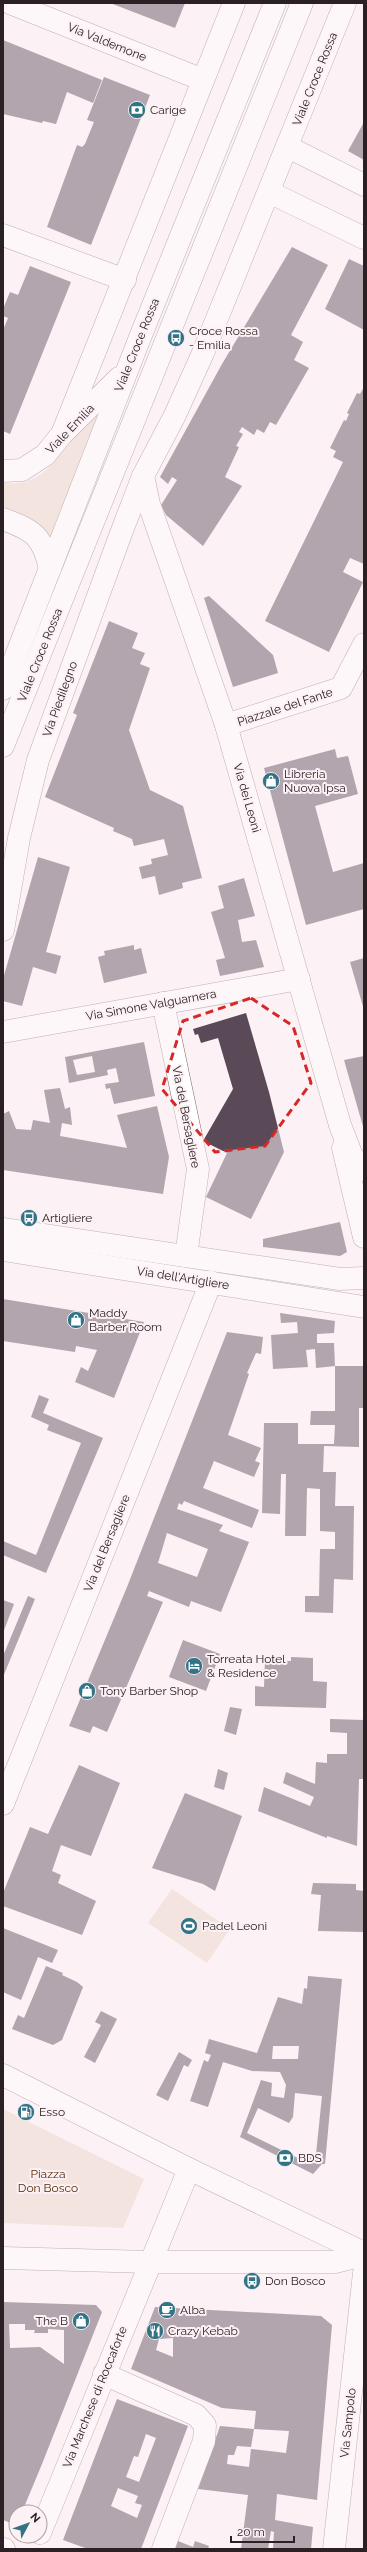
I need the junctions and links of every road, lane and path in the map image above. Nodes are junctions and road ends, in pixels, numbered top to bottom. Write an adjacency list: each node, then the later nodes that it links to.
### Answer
1 (10, 3): 6 (street, Via Valdemone)
2 (234, 3): 6 (street)
3 (275, 3): 13 (street, Viale Croce Rossa)
4 (302, 3): 17 (street, Viale Croce Rossa)
5 (345, 3): 7 (street, Viale Croce Rossa)
6 (202, 80): 12 (street)
7 (288, 147): 8 (street); 9 (street, Viale Croce Rossa)
8 (364, 185)
9 (269, 192): 11 (street); 14 (street, Viale Croce Rossa)
10 (3, 235): 12 (street)
11 (364, 238)
12 (125, 280): 15 (street)
13 (127, 370): 15 (street, Viale Emilia); 20 (street, Viale Croce Rossa)
14 (192, 377): 17 (street, Viale Croce Rossa); 18 (street, Viale Croce Rossa)
15 (62, 434): 16 (street, Viale Emilia)
16 (3, 471)
17 (114, 475): 24 (street, Viale Croce Rossa)
18 (143, 476): 23 (street, Via dei Leoni); 25 (street, Via Piedilegno)
19 (3, 518): 20 (street)
20 (50, 569): 22 (street, Viale Croce Rossa)
21 (364, 644): 23 (street, Piazzale del Fante)
22 (3, 689)
23 (226, 725): 26 (street, Via dei Leoni)
24 (3, 746)
25 (3, 930)
26 (299, 979): 27 (street, Via Simone Valguarnera); 29 (street, Via dei Leoni)
27 (163, 1003): 28 (street, Via Simone Valguarnera); 34 (street, Via del Bersagliere)
28 (3, 1032)
29 (340, 1125): 30 (street); 32 (street)
30 (364, 1170)
31 (3, 1229): 34 (street, Via dell'Artigliere)
32 (364, 1237)
33 (3, 1250): 36 (street, Via dell'Artigliere)
34 (186, 1256): 35 (street, Via dell'Artigliere)
35 (364, 1278)
36 (211, 1282): 37 (street, Via dell'Artigliere); 38 (street, Via del Bersagliere)
37 (363, 1307)
38 (3, 1804)
39 (3, 2075): 40 (street)
40 (189, 2169): 41 (street); 43 (street)
41 (364, 2254): 43 (street)
42 (3, 2258): 43 (street)
43 (150, 2262): 45 (street, Via Marchese di Roccaforte)
44 (364, 2273): 48 (street, Via Sampolo)
45 (104, 2374): 46 (street, Via Marchese di Roccaforte); 47 (street)
46 (48, 2513)
47 (163, 2549)
48 (334, 2549)

